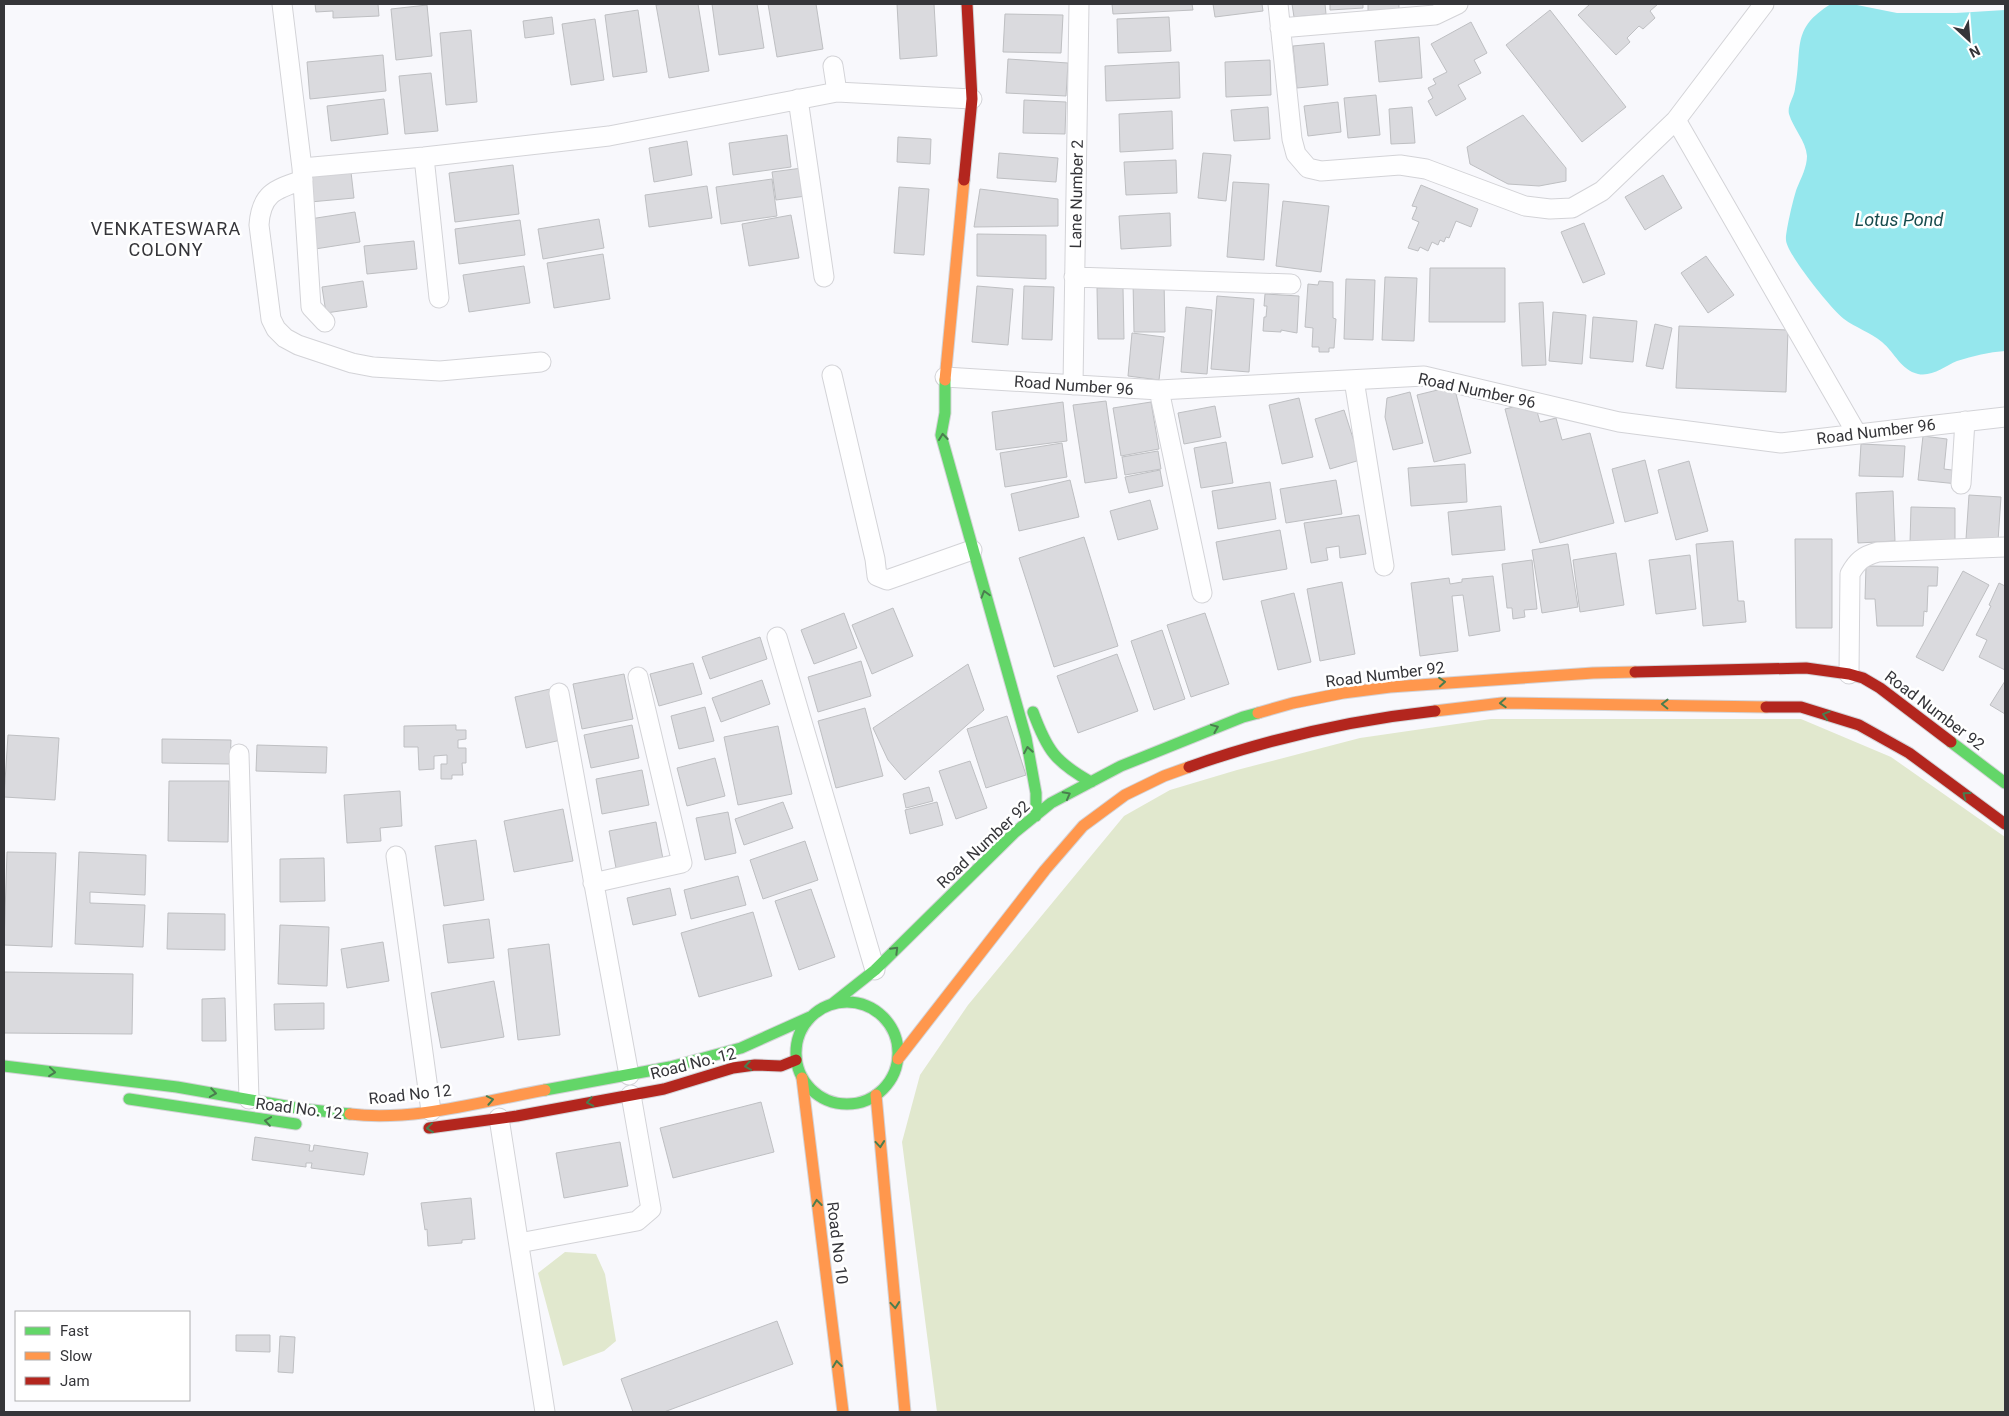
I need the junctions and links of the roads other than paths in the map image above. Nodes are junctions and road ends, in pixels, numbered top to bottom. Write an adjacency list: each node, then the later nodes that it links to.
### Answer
1 (282, 4): 14 (street)
2 (967, 4): 10 (main road)
3 (1079, 4): 16 (street, Lane Number 2)
4 (1278, 4): 7 (street)
5 (1458, 4): 7 (street)
6 (1764, 4): 12 (street)
7 (1280, 28): 12 (street)
8 (833, 66): 9 (street)
9 (837, 92): 10 (street); 11 (street)
10 (972, 99): 22 (main road)
11 (798, 100): 13 (street); 15 (street)
12 (1676, 120): 30 (street)
13 (424, 157): 14 (street); 18 (street)
14 (303, 174): 19 (street); 20 (street)
15 (824, 277)
16 (1074, 277): 17 (street); 24 (street, Lane Number 2)
17 (1291, 284)
18 (439, 298)
19 (325, 322)
20 (541, 362)
21 (832, 375): 33 (street)
22 (945, 378): 24 (street, Road Number 96); 26 (main road)
23 (1354, 380): 25 (street, Road Number 96); 30 (street, Road Number 96); 34 (street)
24 (1073, 385): 25 (street, Road Number 96)
25 (1159, 390): 35 (street)
26 (945, 413): 29 (main road); 33 (main road, one-way to 26)
27 (2005, 417): 28 (street, Road Number 96)
28 (1965, 421): 30 (street, Road Number 96); 31 (street)
29 (954, 425)
30 (1857, 434)
31 (1961, 484)
32 (2005, 546): 38 (street)
33 (972, 550): 48 (main road, one-way to 33)
34 (1384, 566)
35 (1202, 594)
36 (777, 637): 52 (street)
37 (1593, 673): 38 (main road, Road Number 92); 41 (main road); 43 (main road, Road Number 92, one-way to 37)
38 (1849, 674): 47 (main road, Road Number 92)
39 (638, 677): 51 (street)
40 (559, 694): 51 (street)
41 (1593, 696): 44 (main road, one-way to 44); 49 (main road, one-way to 41)
42 (1030, 702): 46 (main road)
43 (1245, 725): 44 (main road); 46 (main road, Road Number 92, one-way to 43)
44 (1251, 748): 56 (main road)
45 (239, 754): 63 (street)
46 (1092, 782): 48 (main road, Road Number 92, one-way to 46)
47 (2005, 783)
48 (1036, 816): 52 (main road, Road Number 92, one-way to 48)
49 (2005, 824)
50 (396, 856): 64 (street)
51 (593, 884): 58 (street)
52 (875, 970): 53 (main road, Road Number 92)
53 (832, 1004): 54 (main road); 56 (main road)
54 (810, 1017): 55 (main road); 58 (main road, Road No 12)
55 (796, 1060): 59 (main road); 60 (main road, Road No. 12, one-way to 60)
56 (898, 1060): 61 (main road)
57 (4, 1066): 63 (main road, Road No 12, one-way to 63)
58 (629, 1075): 64 (main road, Road No 12, one-way to 58)
59 (802, 1078): 61 (main road); 70 (main road, Road No 10, one-way to 59)
60 (631, 1095): 65 (main road, Road No. 12, one-way to 65); 68 (street)
61 (876, 1095): 71 (main road, one-way to 71)
62 (117, 1098): 66 (main road, Road No. 12, one-way to 62)
63 (249, 1099): 64 (main road, Road No 12)
64 (431, 1111)
65 (499, 1118): 67 (main road, Road No. 12, one-way to 67); 68 (street)
66 (310, 1126)
67 (420, 1129)
68 (519, 1243): 69 (street)
69 (545, 1412)
70 (843, 1412)
71 (905, 1412)

